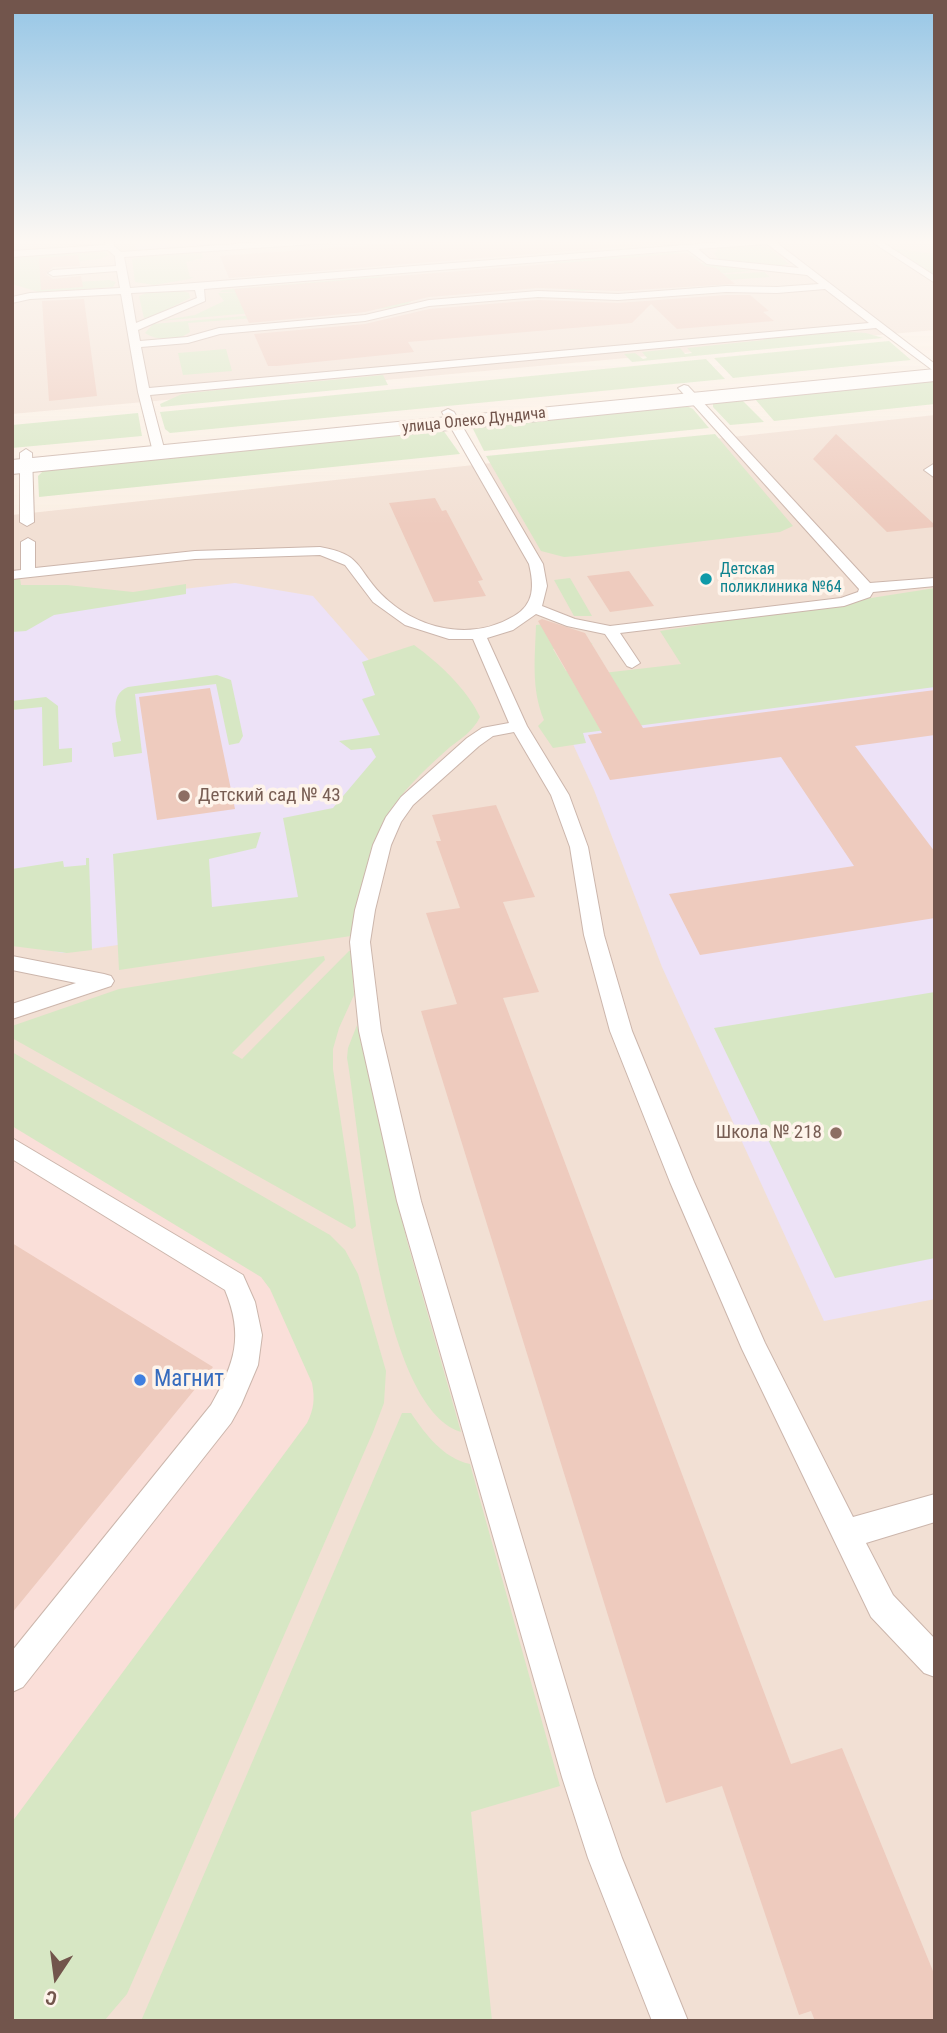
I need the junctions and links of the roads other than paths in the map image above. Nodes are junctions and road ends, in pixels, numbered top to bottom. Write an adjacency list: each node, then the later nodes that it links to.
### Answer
1 (134, 335): 5 (lane)
2 (206, 335): 5 (lane)
3 (762, 335): 7 (lane)
4 (889, 335): 6 (lane)
5 (136, 344): 7 (lane)
6 (933, 368): 8 (street, улица Олеко Дундича)
7 (144, 392): 10 (lane)
8 (689, 394): 9 (street, улица Олеко Дундича); 19 (lane)
9 (451, 417): 10 (street, улица Олеко Дундича); 20 (lane)
10 (157, 446): 11 (street, улица Олеко Дундича)
11 (19, 460): 14 (lane)
12 (935, 467): 13 (lane)
13 (935, 474)
14 (27, 522)
15 (28, 542): 16 (lane)
16 (28, 573): 17 (lane); 22 (lane)
17 (12, 575)
18 (935, 582): 19 (lane)
19 (866, 588): 21 (lane)
20 (535, 609): 21 (lane); 22 (lane)
21 (610, 630): 23 (lane)
22 (478, 634): 24 (lane)
23 (632, 663)
24 (519, 726): 29 (lane); 32 (lane)
25 (12, 963): 26 (lane)
26 (12, 1013)
27 (12, 1147): 31 (lane)
28 (935, 1508): 29 (lane)
29 (846, 1534): 30 (lane)
30 (935, 1662)
31 (12, 1676)
32 (670, 2021)

